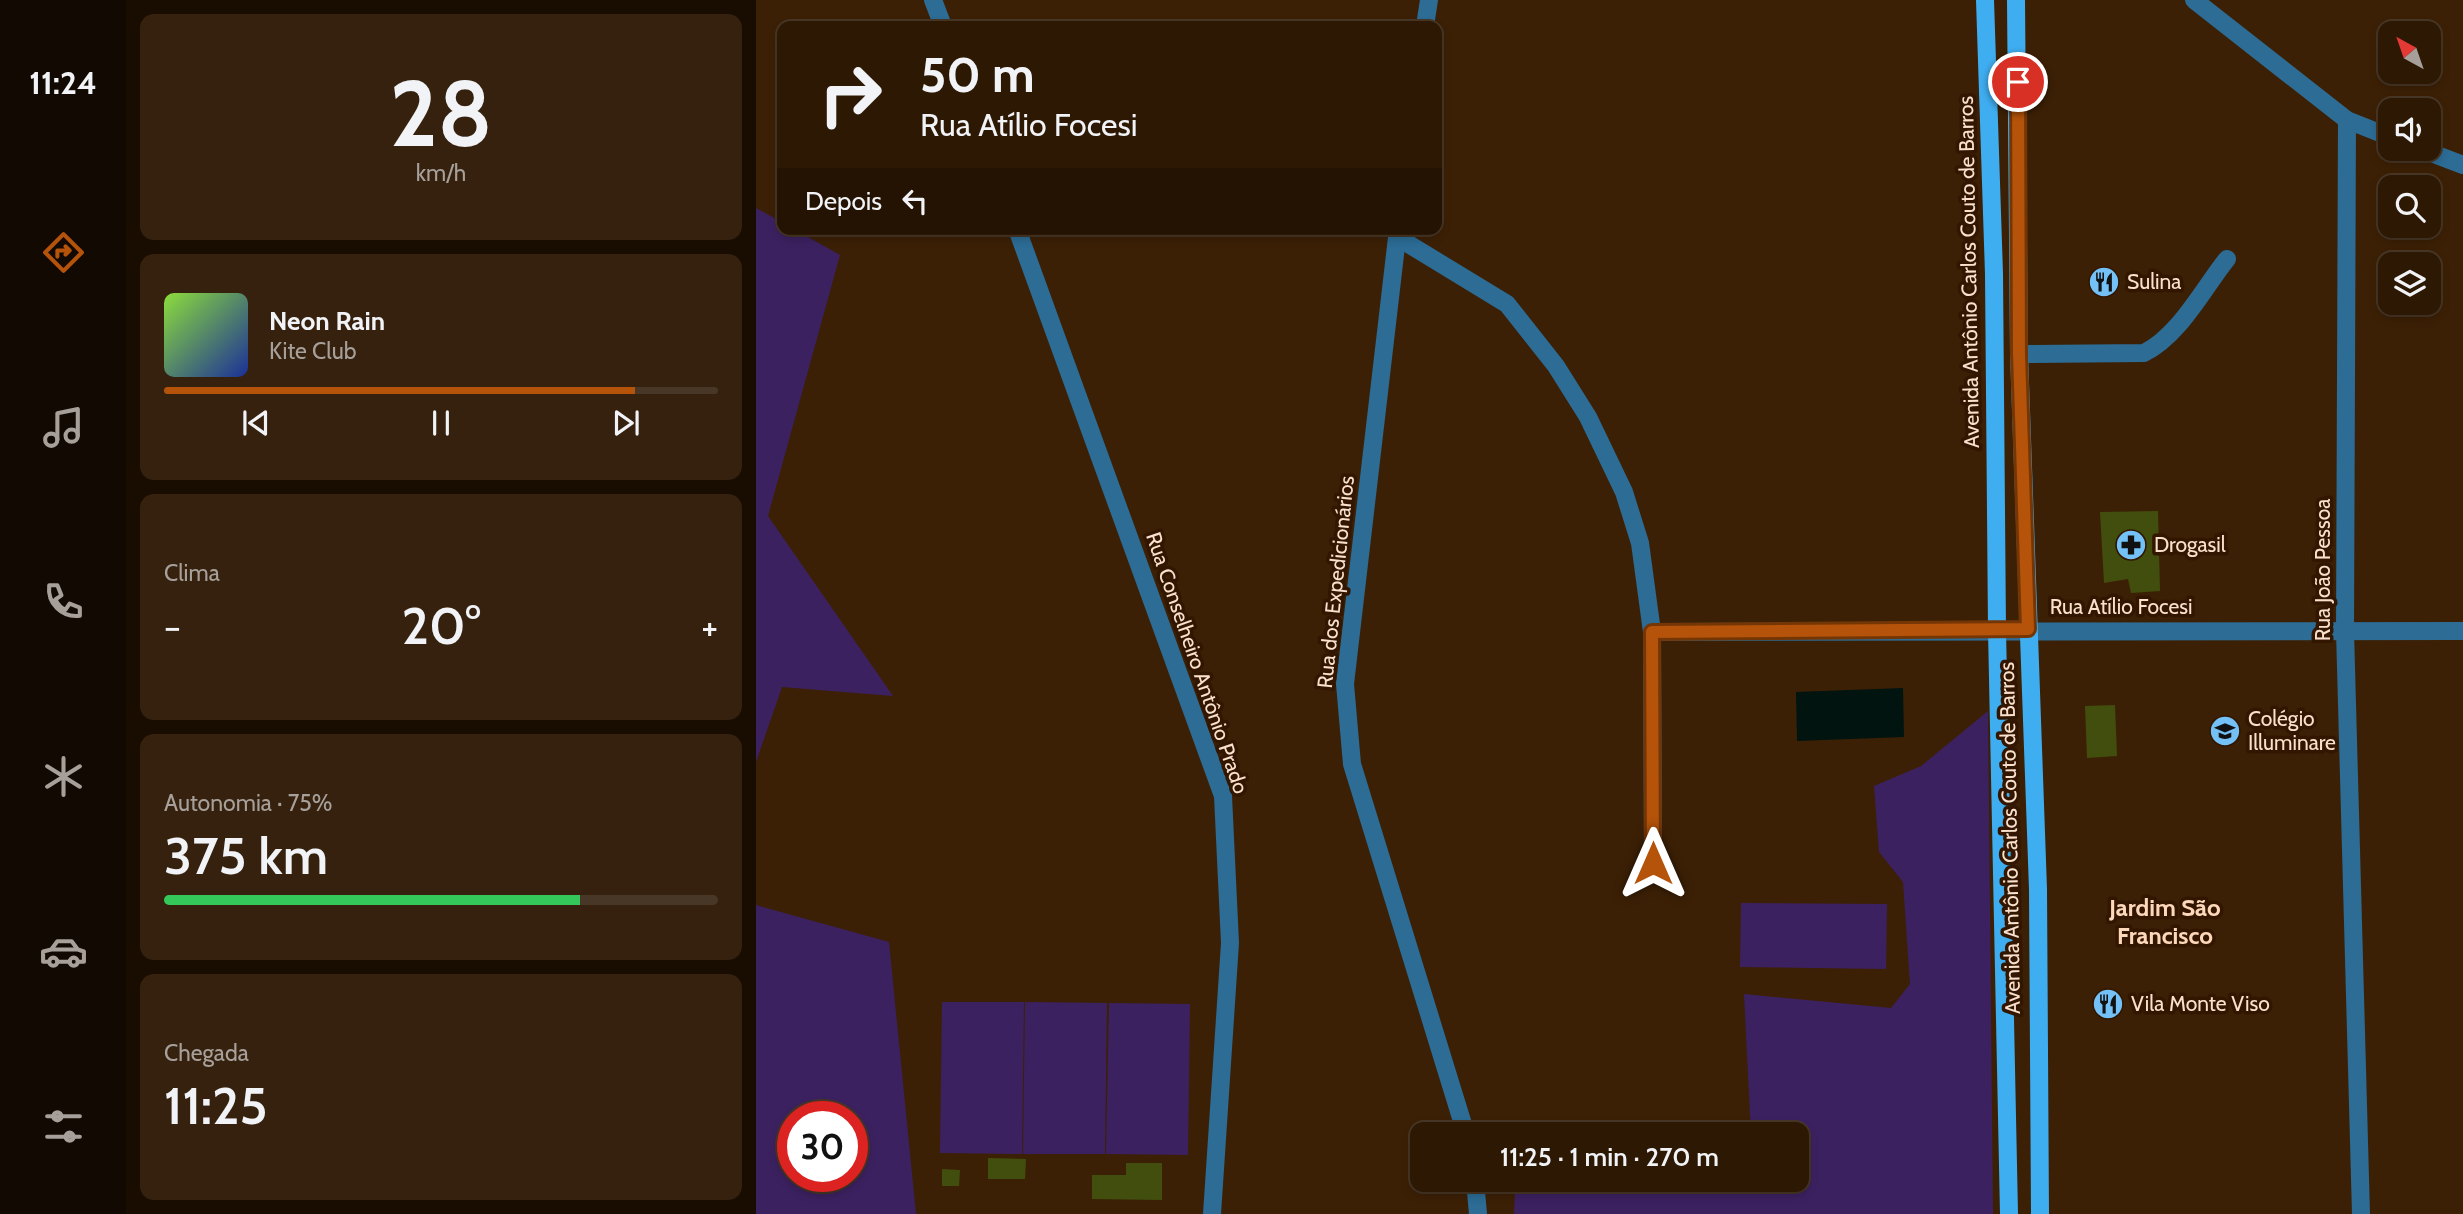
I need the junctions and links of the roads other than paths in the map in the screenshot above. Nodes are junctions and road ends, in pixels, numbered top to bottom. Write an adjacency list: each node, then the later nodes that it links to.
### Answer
1 (933, 0): 6 (street)
2 (1429, 0): 7 (street)
3 (1985, 0): 18 (main road, Avenida Antônio Carlos Couto de Barros)
4 (2016, 0): 16 (main road, Avenida Antônio Carlos Couto de Barros)
5 (2194, 0): 8 (street)
6 (941, 21)
7 (1426, 21)
8 (2347, 120): 9 (street); 19 (street, Rua João Pessoa)
9 (2378, 132)
10 (2441, 157): 11 (street)
11 (2463, 165)
12 (1019, 235): 25 (street, Rua Conselheiro Antônio Prado)
13 (1398, 235): 23 (street, Rua dos Expedicionários)
14 (1401, 235): 21 (street)
15 (2227, 259): 16 (street)
16 (2019, 354): 17 (main road, Avenida Antônio Carlos Couto de Barros)
17 (2028, 629): 18 (street, Rua Atílio Focesi); 19 (street, Rua Atílio Focesi); 28 (main road, Avenida Antônio Carlos Couto de Barros)
18 (1997, 630): 21 (street, Rua Atílio Focesi); 27 (main road, Avenida Antônio Carlos Couto de Barros)
19 (2345, 631): 20 (street, Rua Atílio Focesi); 29 (street, Rua João Pessoa)
20 (2463, 631)
21 (1652, 632): 22 (street)
22 (1653, 863)
23 (1462, 1122)
24 (1476, 1192): 26 (street)
25 (1212, 1214)
26 (1478, 1214)
27 (2009, 1214)
28 (2040, 1214)
29 (2361, 1214)

